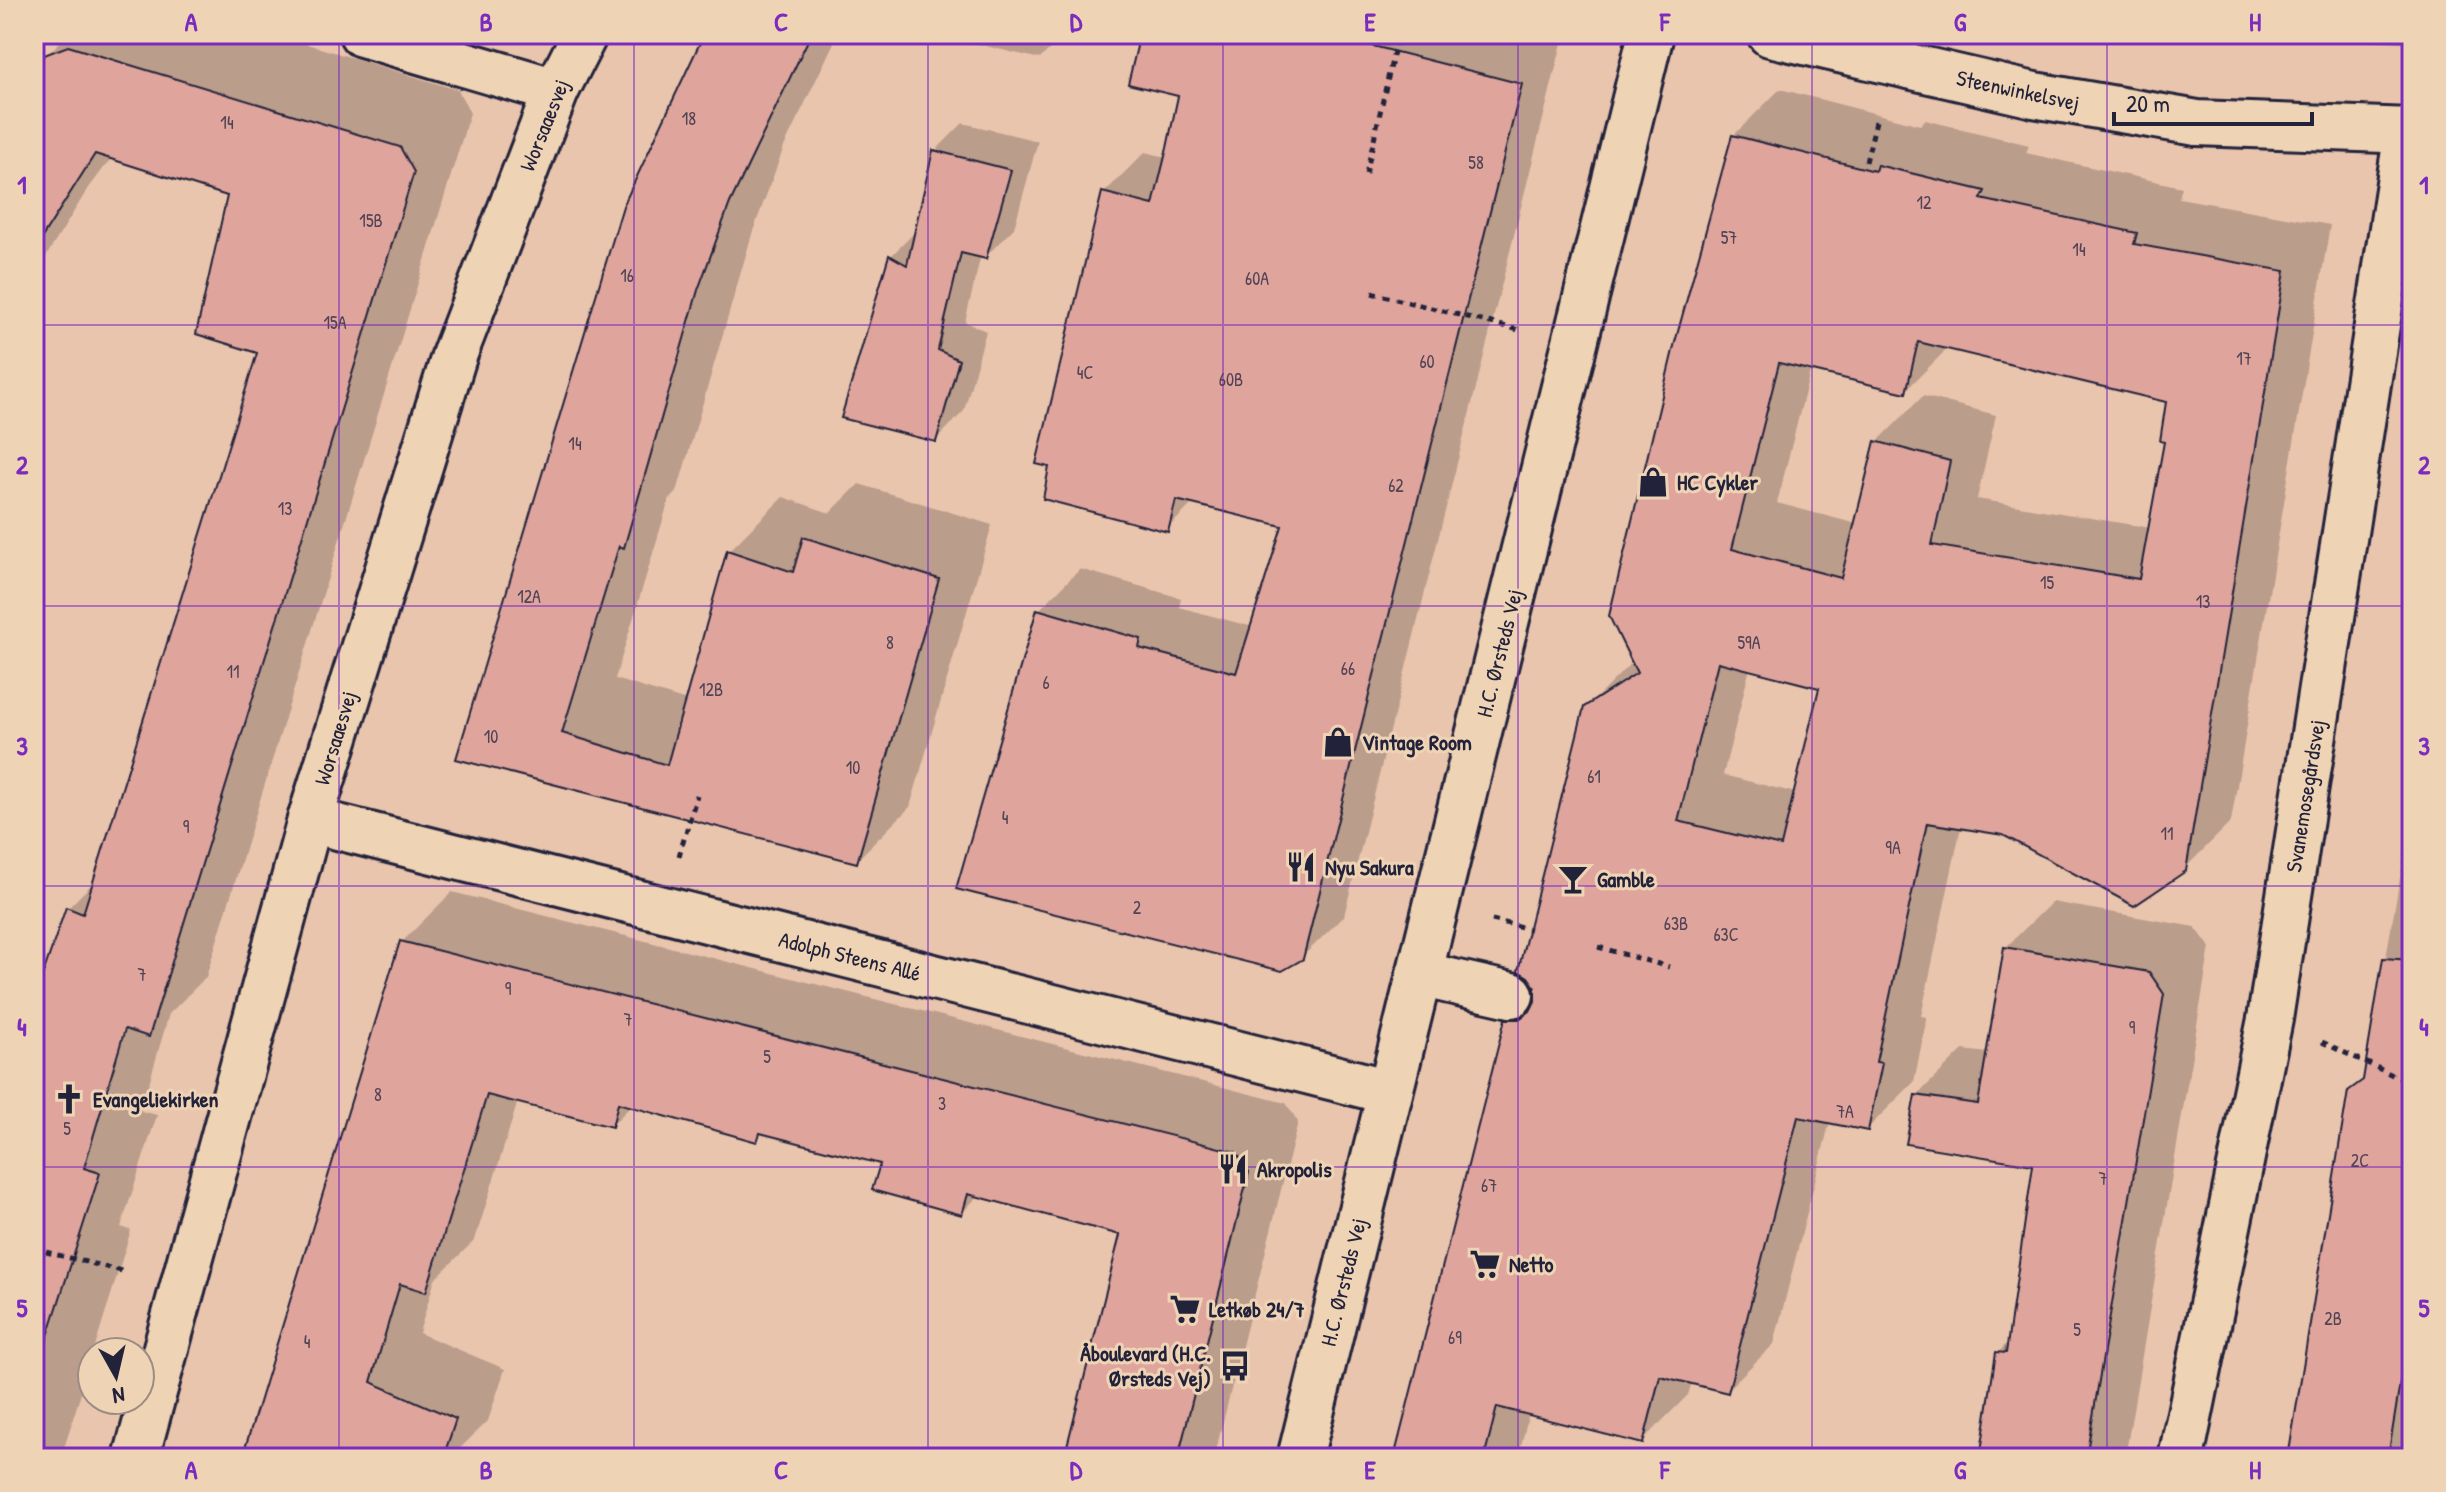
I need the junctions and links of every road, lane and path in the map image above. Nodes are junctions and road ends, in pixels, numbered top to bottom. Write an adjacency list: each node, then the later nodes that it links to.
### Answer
1 (362, 34): 6 (street)
2 (585, 34): 6 (street, Worsaaesvej)
3 (1398, 34): 8 (path)
4 (1651, 34): 10 (street, H.C. Ørsteds Vej)
5 (1770, 34): 7 (street, Steenwinkelsvej)
6 (556, 91): 11 (street, Worsaaesvej)
7 (2409, 131): 16 (street, Svanemosegårdsvej)
8 (1366, 174)
9 (1372, 293): 10 (path)
10 (1575, 344): 14 (street, H.C. Ørsteds Vej)
11 (310, 820): 18 (street, Adolph Steens Allé); 20 (street, Worsaaesvej)
12 (1598, 947): 13 (path)
13 (1669, 967)
14 (1419, 974): 15 (street); 18 (street, H.C. Ørsteds Vej)
15 (1511, 995)
16 (2270, 1019): 17 (path); 23 (street, Svanemosegårdsvej)
17 (2412, 1084)
18 (1390, 1092): 22 (street, H.C. Ørsteds Vej)
19 (34, 1249): 20 (path)
20 (183, 1287): 21 (street, Worsaaesvej)
21 (136, 1458)
22 (1300, 1458)
23 (2181, 1458)

